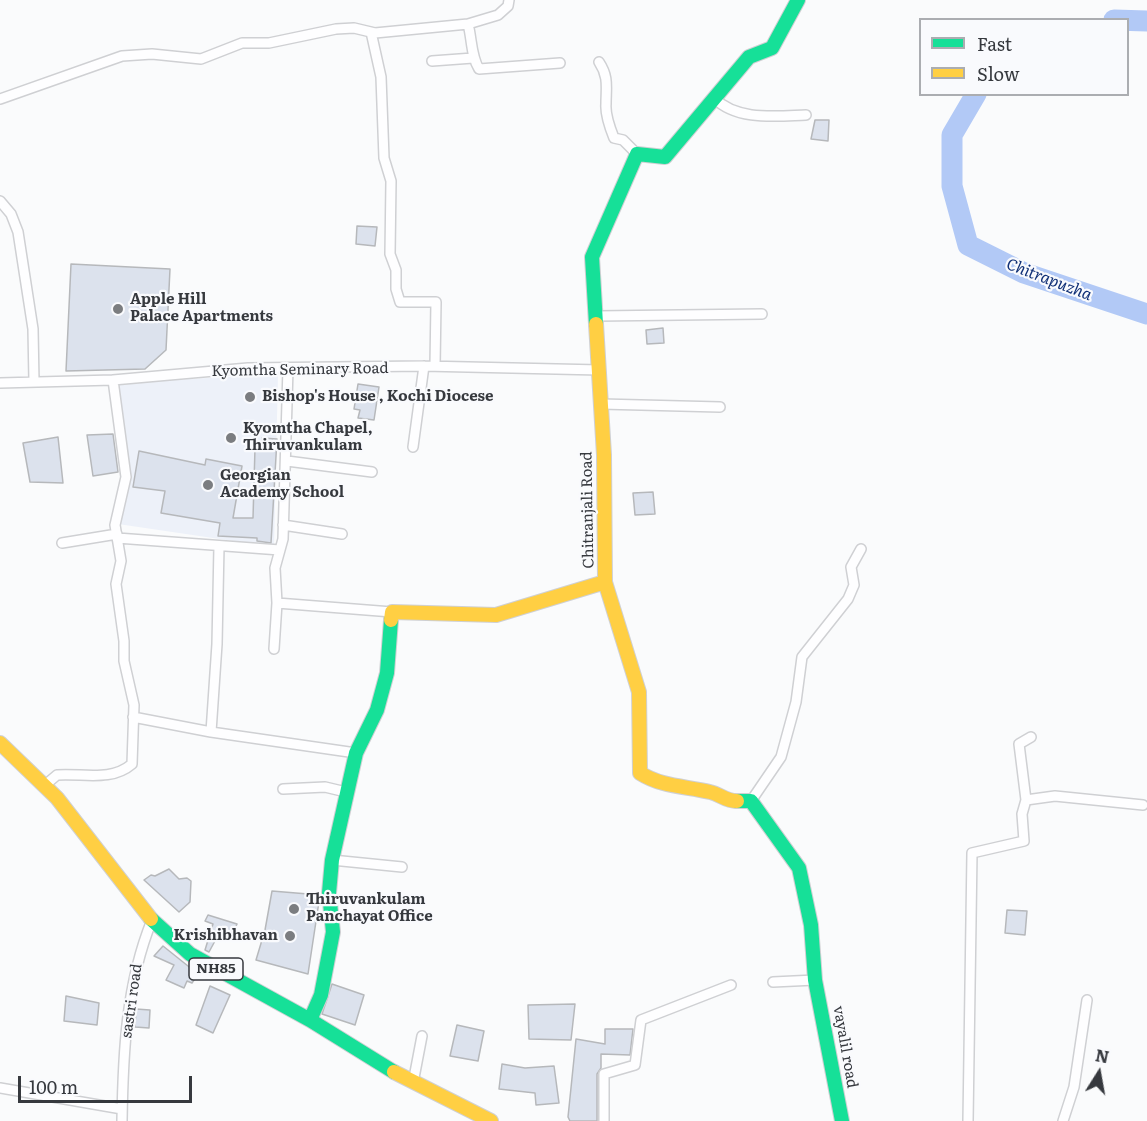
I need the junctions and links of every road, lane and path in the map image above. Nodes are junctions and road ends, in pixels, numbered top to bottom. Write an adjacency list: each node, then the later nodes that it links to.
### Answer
1 (509, 0): 3 (street)
2 (798, 0): 9 (main road)
3 (468, 24): 4 (street); 5 (street)
4 (371, 32): 10 (street); 17 (street)
5 (473, 58): 6 (street); 8 (street)
6 (432, 61)
7 (599, 62): 12 (street)
8 (560, 63)
9 (714, 98): 11 (street); 12 (main road)
10 (0, 99)
11 (806, 115)
12 (637, 154): 15 (main road, Chitranjali Road)
13 (0, 201): 21 (street)
14 (762, 314): 15 (street)
15 (597, 316): 19 (main road, Chitranjali Road)
16 (424, 366): 17 (street, Kyomtha Seminary Road); 18 (street, Kyomtha Seminary Road); 25 (street)
17 (435, 366): 19 (street, Kyomtha Seminary Road)
18 (288, 368): 20 (street, Kyomtha Seminary Road); 26 (street)
19 (600, 370): 23 (main road, Chitranjali Road)
20 (113, 380): 21 (street, Kyomtha Seminary Road); 30 (street)
21 (34, 382): 22 (street, Kyomtha Seminary Road)
22 (0, 384)
23 (602, 404): 24 (street); 35 (main road, Chitranjali Road)
24 (720, 407)
25 (413, 447)
26 (286, 461): 27 (street); 28 (street)
27 (372, 472)
28 (283, 525): 29 (street); 34 (street)
29 (342, 534)
30 (117, 536): 31 (street); 32 (street); 39 (street)
31 (62, 543)
32 (219, 546): 34 (street); 40 (street)
33 (861, 549): 48 (street)
34 (280, 550): 36 (street)
35 (605, 582): 37 (main road, Chitranjali Road); 48 (main road)
36 (277, 603): 37 (street); 38 (street)
37 (392, 612): 43 (main road)
38 (274, 649)
39 (133, 717): 40 (street); 44 (street)
40 (211, 732): 43 (street)
41 (1031, 737): 47 (street)
42 (0, 743): 44 (main road, NH85)
43 (356, 753): 46 (main road)
44 (44, 786): 52 (main road, NH85)
45 (283, 789): 46 (street)
46 (346, 792): 50 (main road)
47 (1026, 800): 49 (street); 66 (street)
48 (751, 801): 53 (main road, vayalil road)
49 (1143, 805)
50 (332, 860): 51 (street); 57 (main road)
51 (402, 867)
52 (153, 921): 57 (main road, NH85); 61 (street, sastri road)
53 (815, 980): 54 (street); 65 (main road, vayalil road)
54 (773, 982)
55 (731, 985): 64 (street)
56 (1087, 1000): 67 (street)
57 (310, 1020): 59 (main road, NH85)
58 (422, 1036): 59 (street)
59 (413, 1083): 63 (main road, NH85)
60 (0, 1088): 61 (street)
61 (122, 1109): 62 (street, sastri road)
62 (122, 1121)
63 (491, 1121)
64 (604, 1121)
65 (842, 1121)
66 (968, 1121)
67 (1063, 1121)

